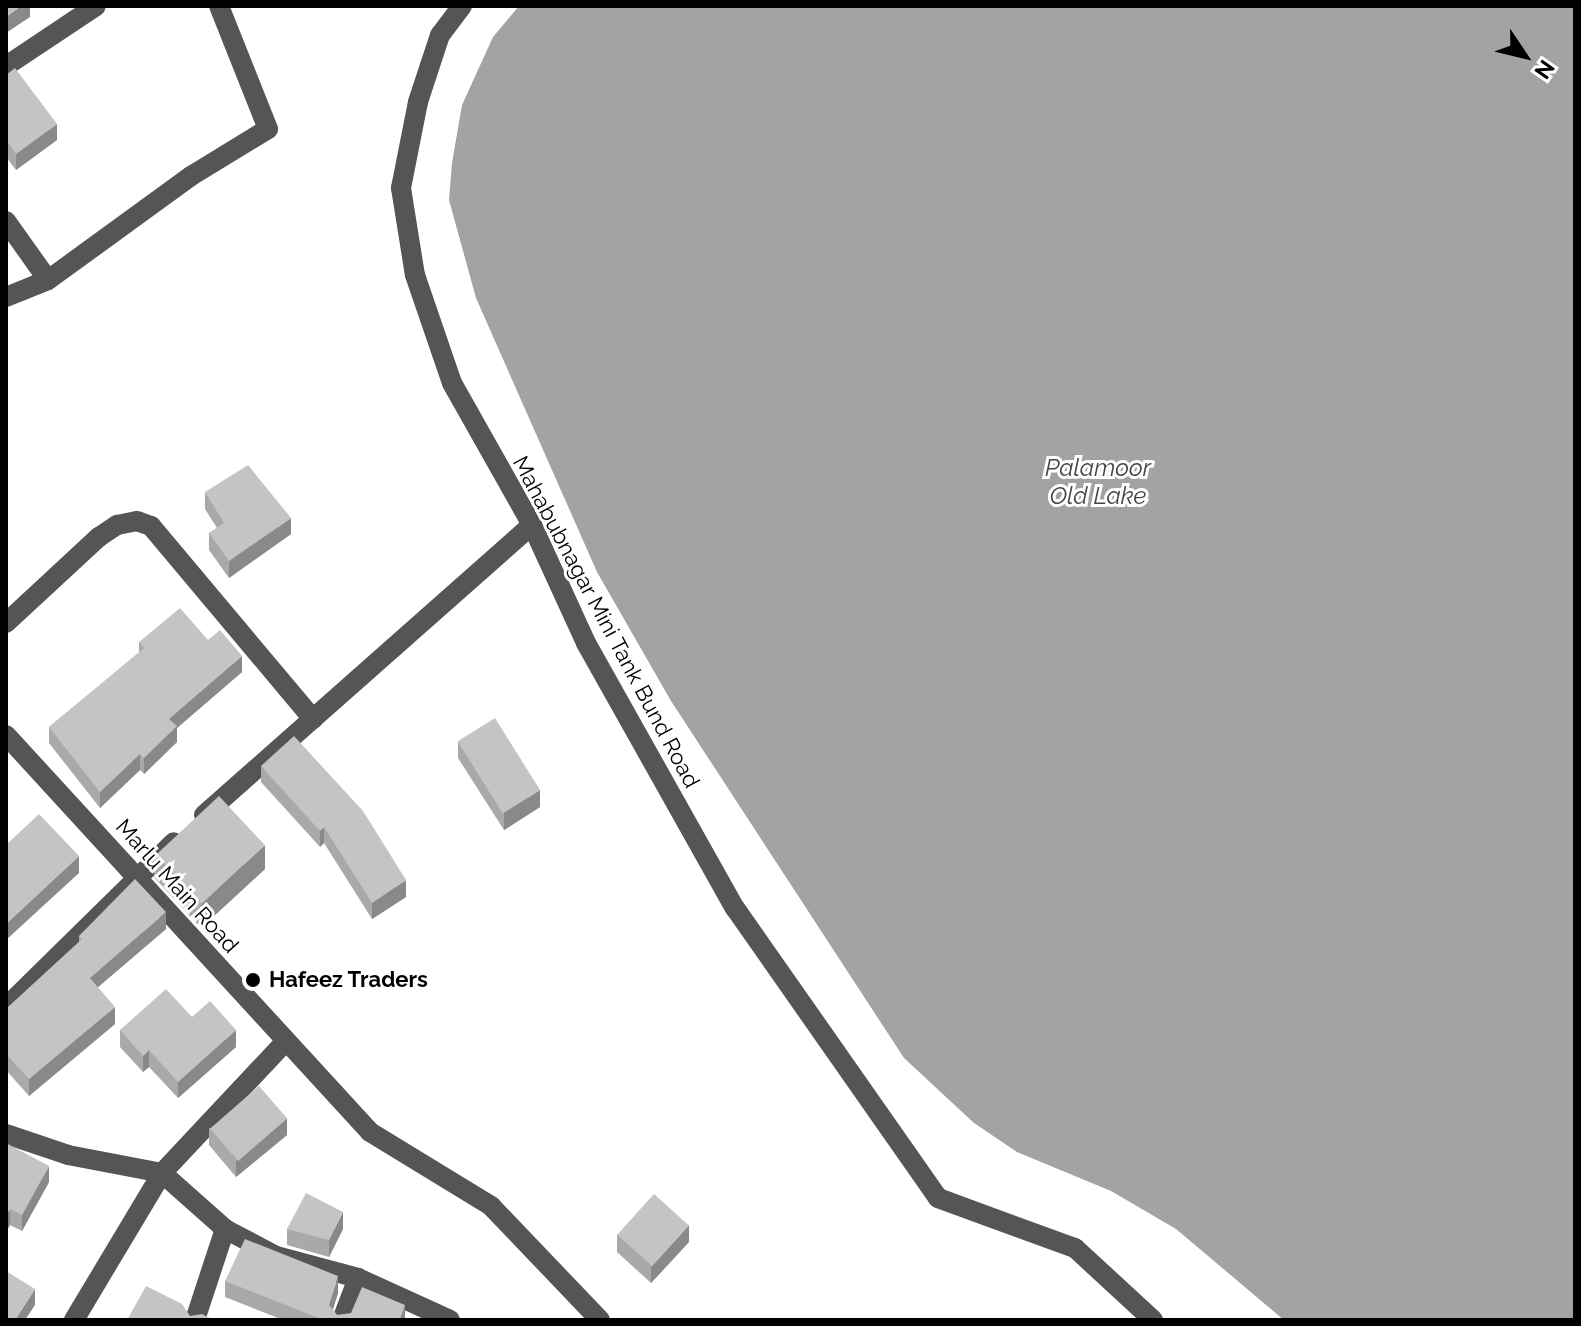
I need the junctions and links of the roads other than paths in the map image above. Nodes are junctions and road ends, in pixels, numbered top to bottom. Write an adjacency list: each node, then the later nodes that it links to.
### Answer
1 (96, 6): 4 (street)
2 (219, 6): 6 (street)
3 (462, 6): 8 (street, Mahabubnagar Mini Tank Bund Road)
4 (6, 66)
5 (6, 221): 6 (street)
6 (48, 280): 7 (street)
7 (6, 297)
8 (532, 525): 10 (street); 24 (street, Mahabubnagar Mini Tank Bund Road)
9 (6, 623): 10 (street)
10 (313, 719): 12 (street)
11 (7, 736): 12 (street, Marlu Main Road)
12 (136, 876): 13 (street); 14 (street, Marlu Main Road)
13 (6, 1007)
14 (286, 1041): 16 (street); 23 (street, Marlu Main Road)
15 (6, 1134): 16 (street)
16 (162, 1173): 17 (street); 19 (street)
17 (225, 1229): 18 (street); 20 (street)
18 (358, 1278): 21 (street); 22 (street)
19 (74, 1320)
20 (195, 1320)
21 (342, 1320)
22 (450, 1320)
23 (600, 1320)
24 (1153, 1320)

